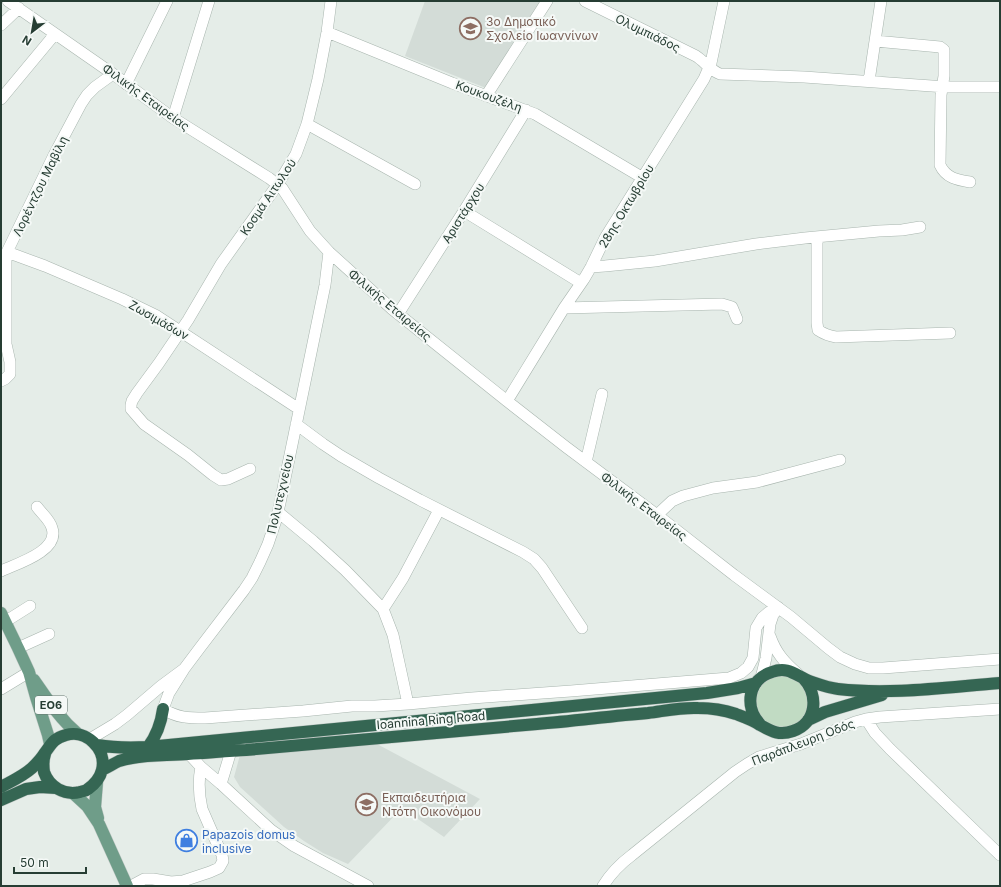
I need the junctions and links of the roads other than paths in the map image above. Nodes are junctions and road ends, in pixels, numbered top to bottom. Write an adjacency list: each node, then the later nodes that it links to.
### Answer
1 (8, 1): 10 (street, Φιλικής Εταιρείας)
2 (167, 1): 18 (street)
3 (209, 1): 24 (street)
4 (331, 1): 12 (street, Κοσμά Αιτωλού)
5 (548, 1): 21 (street)
6 (585, 1): 9 (street, Ολυμπιάδος)
7 (724, 1): 15 (street, 28ης Οκτωβρίου)
8 (881, 1): 14 (street)
9 (600, 5): 15 (street, Ολυμπιάδος)
10 (19, 8): 11 (street); 13 (street, Φιλικής Εταιρείας)
11 (1, 25)
12 (327, 32): 21 (street, Κουκουζέλη); 25 (street, Κοσμά Αιτωλού)
13 (55, 34): 16 (street, Φιλικής Εταιρείας); 22 (street)
14 (875, 41): 17 (street); 19 (street)
15 (709, 68): 17 (street); 26 (street, 28ης Οκτωβρίου)
16 (113, 74): 18 (street, Φιλικής Εταιρείας); 33 (street, Λορέντζου Μαβίλη)
17 (868, 81): 19 (street)
18 (126, 84): 24 (street, Φιλικής Εταιρείας)
19 (942, 86): 20 (street); 27 (street)
20 (1000, 87)
21 (486, 96): 23 (street, Κουκουζέλη)
22 (1, 99)
23 (526, 110): 26 (street, Κουκουζέλη); 30 (street, Αριστάρχου)
24 (172, 118): 28 (street, Φιλικής Εταιρείας)
25 (307, 124): 28 (street, Κοσμά Αιτωλού); 29 (street)
26 (643, 178): 35 (street, 28ης Οκτωβρίου)
27 (970, 182)
28 (278, 184): 34 (street, Φιλικής Εταιρείας); 40 (street, Κοσμά Αιτωλού)
29 (415, 184)
30 (464, 211): 36 (street); 38 (street, Αριστάρχου)
31 (920, 227): 32 (street)
32 (817, 237): 35 (street); 41 (street)
33 (7, 252): 40 (street, Ζωσιμάδων); 42 (street, Λορέντζου Μαβίλη)
34 (329, 252): 38 (street, Φιλικής Εταιρείας); 45 (street, Πολυτεχνείου)
35 (591, 267): 36 (street, 28ης Οκτωβρίου)
36 (581, 283): 37 (street, 28ης Οκτωβρίου)
37 (564, 308): 39 (street); 44 (street, 28ης Οκτωβρίου)
38 (398, 314): 44 (street, Φιλικής Εταιρείας)
39 (737, 318)
40 (181, 332): 45 (street, Ζωσιμάδων); 49 (street, Κοσμά Αιτωλού)
41 (950, 333)
42 (1, 381)
43 (602, 394): 48 (street)
44 (507, 401): 48 (street, Φιλικής Εταιρείας)
45 (299, 409): 46 (street, Πολυτεχνείου)
46 (296, 424): 51 (street); 52 (street, Πολυτεχνείου)
47 (840, 460): 53 (street)
48 (586, 462): 53 (street, Φιλικής Εταιρείας)
49 (250, 469)
50 (37, 507): 54 (street)
51 (439, 510): 57 (street); 59 (street)
52 (278, 512): 57 (street); 64 (street, Πολυτεχνείου)
53 (657, 515): 56 (street, Φιλικής Εταιρείας)
54 (1, 571)
55 (30, 606): 58 (street)
56 (778, 607): 61 (street); 63 (street); 71 (street)
57 (383, 609): 71 (street)
58 (2, 617): 62 (main road, ΕΟ6)
59 (582, 628)
60 (49, 634): 62 (street)
61 (769, 634): 66 (street); 67 (street)
62 (18, 648): 65 (main road, ΕΟ6)
63 (1000, 659)
64 (184, 669): 72 (street); 79 (street, Πολυτεχνείου)
65 (29, 672): 69 (street); 78 (main road, ΕΟ6); 82 (main road, ΕΟ6)
66 (800, 676): 67 (highway, Ioannina Ring Road); 70 (highway, Ioannina Ring Road); 75 (highway)
67 (758, 681): 76 (highway); 81 (highway, Ioannina Ring Road)
68 (1000, 683): 70 (highway, Ioannina Ring Road)
69 (1, 689)
70 (895, 691): 75 (highway, Ioannina Ring Road)
71 (408, 704): 72 (street)
72 (163, 709): 81 (highway)
73 (1000, 709): 74 (street, Παράπλευρη Οδός)
74 (866, 719): 80 (street, Παράπλευρη Οδός); 94 (street)
75 (808, 720): 77 (highway, Ioannina Ring Road)
76 (761, 725): 77 (highway, Ioannina Ring Road); 83 (highway, Ioannina Ring Road)
77 (790, 732): 80 (street)
78 (78, 734): 79 (highway, Ioannina Ring Road / ΕΟ6); 82 (highway)
79 (94, 742): 81 (highway, Ioannina Ring Road); 86 (highway)
80 (794, 746): 98 (street, Παράπλευρη Οδός)
81 (148, 747)
82 (47, 749): 89 (highway); 90 (highway, ΕΟ6)
83 (230, 751): 84 (highway, Ioannina Ring Road); 88 (street)
84 (189, 754): 85 (street); 86 (highway, Ioannina Ring Road)
85 (202, 767): 88 (street); 96 (street)
86 (102, 770): 87 (highway)
87 (97, 782): 91 (highway); 93 (main road)
88 (222, 784): 97 (street)
89 (1, 787)
90 (56, 788): 91 (highway); 92 (highway)
91 (74, 794): 93 (main road)
92 (1, 800)
93 (99, 824): 95 (main road)
94 (1000, 855)
95 (127, 886)
96 (131, 886)
97 (368, 886)
98 (603, 886)

